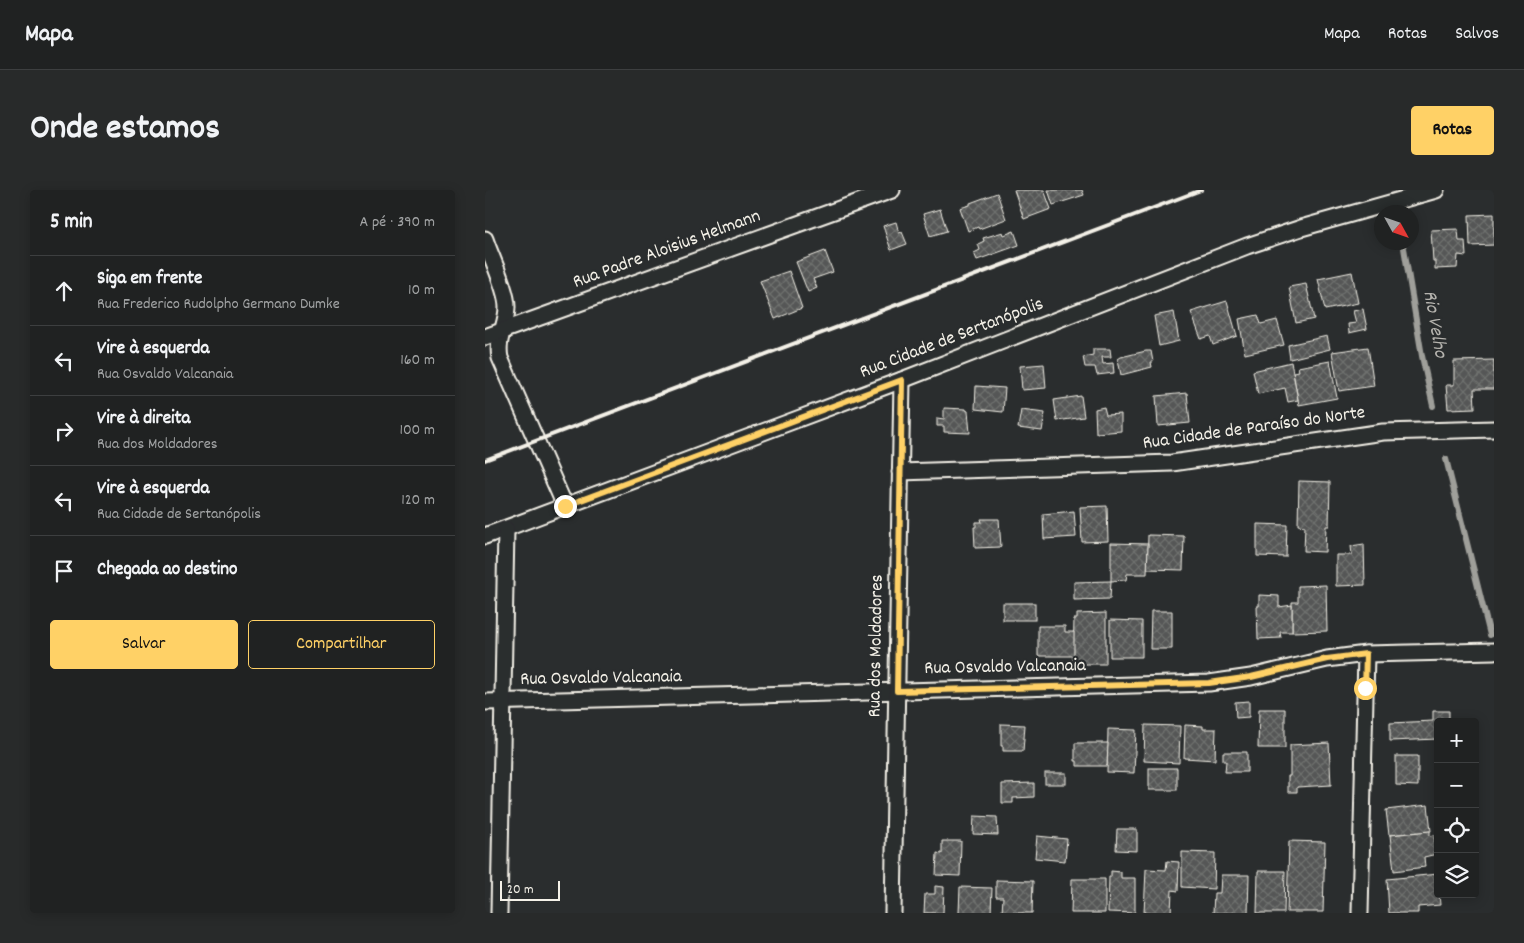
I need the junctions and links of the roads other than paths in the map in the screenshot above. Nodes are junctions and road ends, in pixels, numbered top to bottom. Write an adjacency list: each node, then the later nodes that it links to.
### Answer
1 (891, 190): 4 (street, Rua Padre Aloisius Helmann)
2 (1436, 190): 6 (street, Rua Cidade de Sertanópolis)
3 (485, 239): 4 (street)
4 (502, 331): 5 (street, Rua Padre Aloisius Helmann); 9 (street)
5 (485, 337)
6 (902, 380): 8 (street, Rua dos Moldadores); 9 (street, Rua Cidade de Sertanópolis)
7 (1494, 430): 8 (street, Rua Cidade de Paraíso do Norte)
8 (900, 472): 14 (street, Rua dos Moldadores)
9 (565, 506): 10 (street, Rua Cidade de Sertanópolis)
10 (506, 529): 11 (street, Rua Cidade de Sertanópolis); 16 (street)
11 (485, 536)
12 (1494, 651): 13 (street, Rua Osvaldo Valcanaia)
13 (1366, 654): 14 (street, Rua Osvaldo Valcanaia); 19 (street)
14 (897, 691): 16 (street, Rua Osvaldo Valcanaia); 18 (street, Rua dos Moldadores)
15 (485, 702): 16 (street, Rua Osvaldo Valcanaia)
16 (503, 702): 17 (street)
17 (499, 913)
18 (893, 913)
19 (1360, 913)

